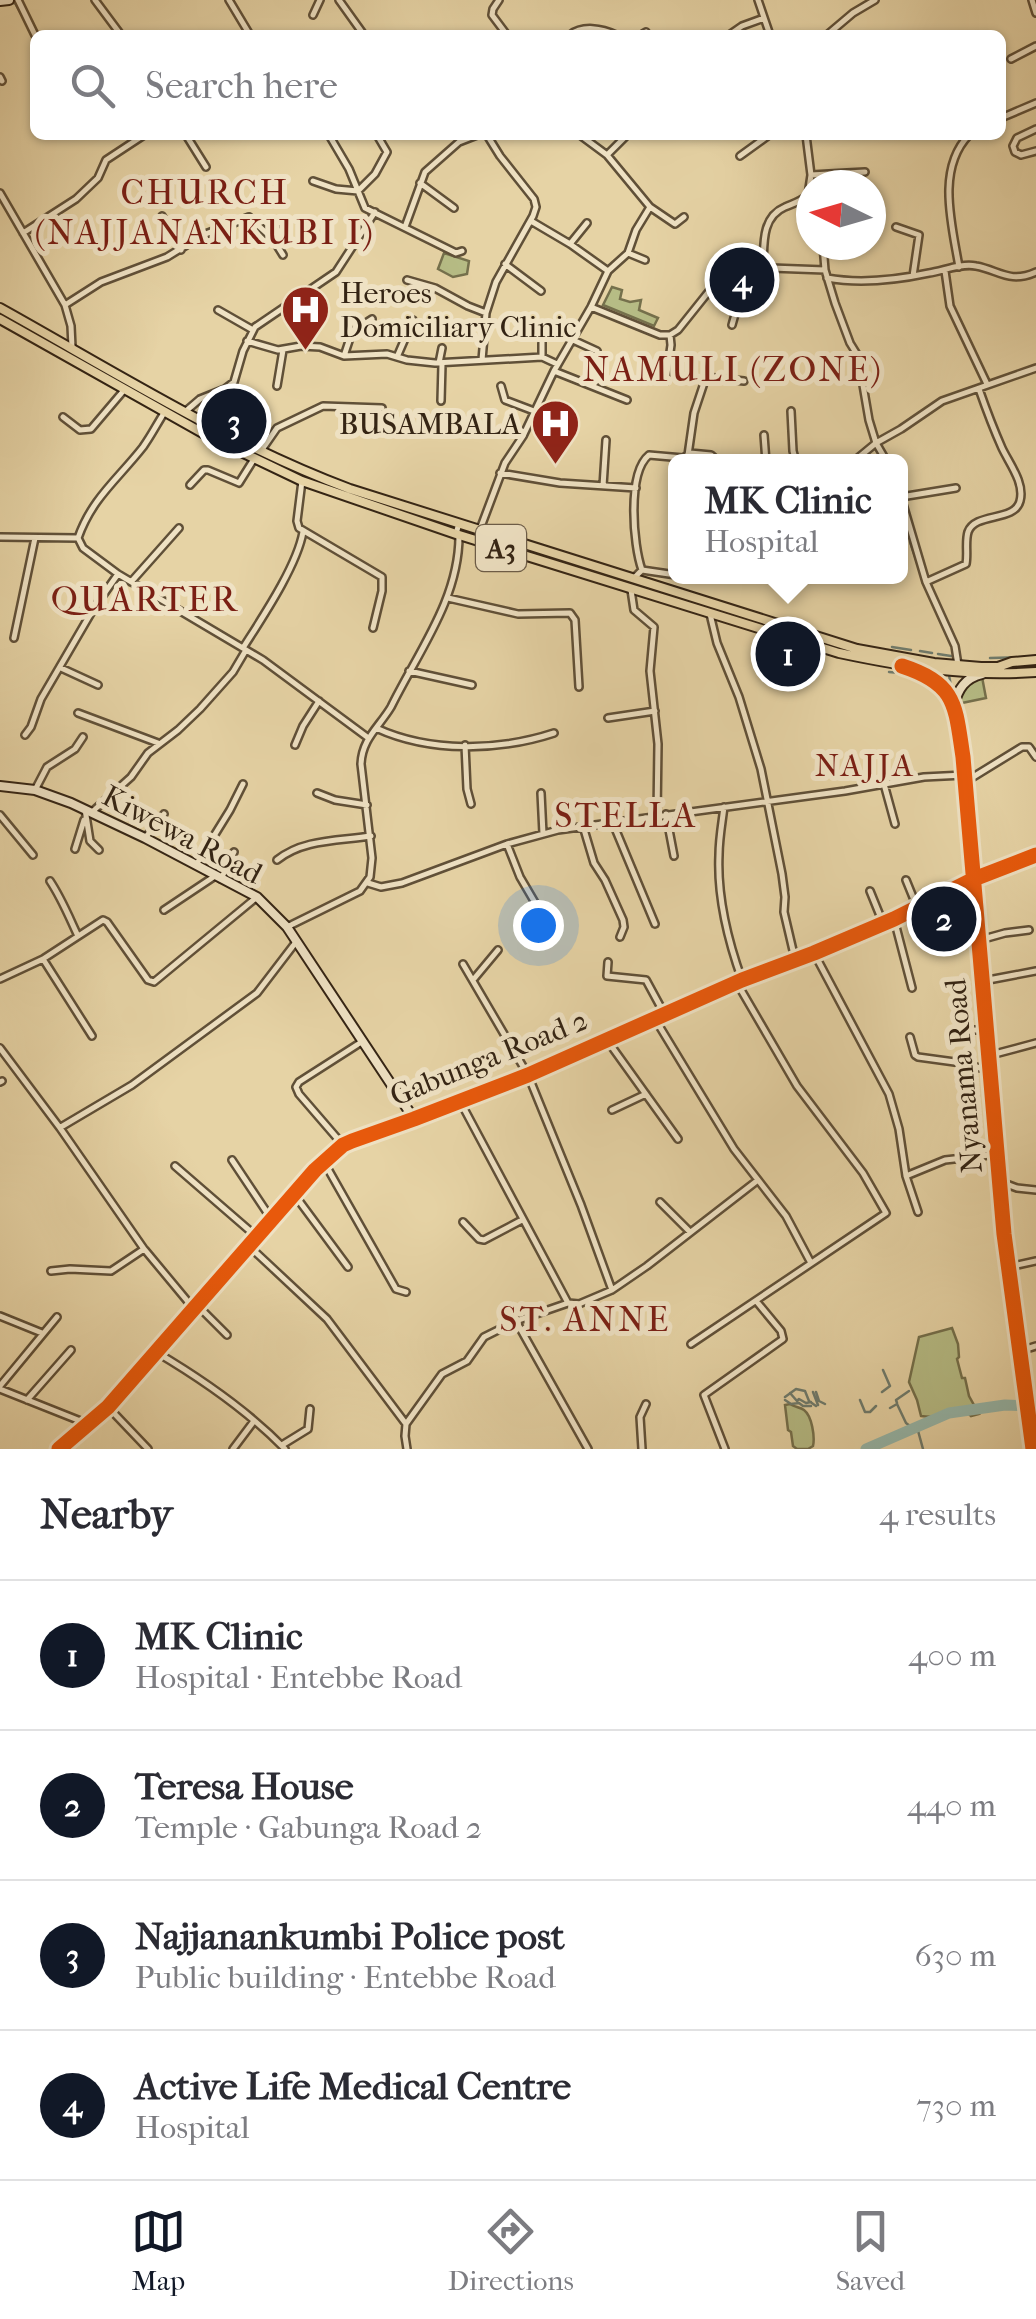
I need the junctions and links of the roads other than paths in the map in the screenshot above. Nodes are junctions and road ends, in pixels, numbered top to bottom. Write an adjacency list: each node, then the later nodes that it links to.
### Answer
1 (18, 0): 13 (street)
2 (95, 0): 14 (street)
3 (229, 0): 15 (street)
4 (320, 0): 11 (street)
5 (339, 0): 16 (street)
6 (500, 0): 17 (street)
7 (758, 0): 12 (street)
8 (875, 0): 20 (street)
9 (1032, 0): 10 (street)
10 (1036, 13)
11 (313, 14)
12 (764, 18): 18 (street); 19 (street)
13 (33, 30)
14 (117, 30)
15 (247, 30)
16 (360, 30)
17 (503, 30)
18 (736, 30)
19 (768, 30)
20 (833, 30)
21 (1036, 46): 22 (street)
22 (1011, 59)
23 (1036, 103): 24 (street)
24 (1006, 116)
25 (1036, 129): 37 (street)
26 (130, 140): 57 (street)
27 (189, 140): 40 (street)
28 (332, 140): 44 (street)
29 (380, 140): 44 (street)
30 (466, 140): 43 (street)
31 (490, 140): 52 (street)
32 (593, 140): 38 (street)
33 (622, 140): 38 (street)
34 (762, 140): 39 (street)
35 (807, 140): 41 (street)
36 (965, 140): 67 (street)
37 (1036, 152)
38 (607, 155): 47 (street)
39 (740, 156)
40 (206, 166)
41 (810, 170)
42 (314, 182): 44 (street)
43 (420, 183): 48 (street); 55 (street)
44 (358, 190): 49 (street)
45 (0, 193): 57 (street)
46 (796, 203): 69 (street)
47 (650, 207): 51 (street); 62 (street)
48 (454, 208)
49 (375, 212): 55 (street); 88 (street)
50 (162, 216): 60 (street)
51 (684, 217)
52 (531, 221): 59 (street); 66 (street)
53 (587, 223): 59 (street)
54 (286, 226): 58 (street)
55 (405, 227): 61 (street)
56 (896, 228): 74 (street)
57 (23, 233): 78 (street)
58 (273, 239): 60 (street); 63 (street)
59 (570, 244): 72 (street)
60 (180, 250): 78 (street)
61 (462, 251)
62 (628, 253): 64 (street); 72 (street)
63 (283, 255)
64 (644, 260)
65 (824, 260): 70 (street)
66 (504, 264): 77 (street); 82 (street)
67 (958, 267): 71 (street); 73 (street)
68 (748, 268): 69 (street); 86 (street); 89 (street)
69 (763, 268): 70 (street)
70 (825, 270): 75 (street)
71 (945, 270): 74 (street); 105 (street)
72 (608, 271): 79 (street)
73 (1036, 272)
74 (913, 276): 75 (street)
75 (827, 278): 120 (street)
76 (407, 280): 82 (street)
77 (541, 291)
78 (65, 305): 92 (street)
79 (592, 307): 89 (street); 90 (street)
80 (0, 308): 92 (main road, A3)
81 (218, 310): 88 (street)
82 (486, 313): 99 (street)
83 (372, 318): 96 (street)
84 (0, 319): 108 (main road, A3)
85 (412, 320): 97 (street)
86 (732, 325)
87 (535, 326): 98 (street)
88 (253, 330): 91 (street)
89 (670, 335): 103 (street)
90 (573, 340): 95 (street); 101 (street)
91 (247, 341): 94 (street); 116 (street)
92 (72, 348): 116 (main road, A3)
93 (442, 348): 100 (street)
94 (283, 350): 96 (street); 106 (street)
95 (597, 351)
96 (344, 356): 97 (street)
97 (398, 357): 100 (street)
98 (542, 357): 99 (street); 101 (street)
99 (482, 360): 100 (street)
100 (440, 363): 111 (street)
101 (556, 368): 110 (street); 113 (street)
102 (1036, 368): 105 (street)
103 (666, 381)
104 (744, 381): 122 (street)
105 (987, 384): 109 (street)
106 (277, 386)
107 (502, 386): 113 (street)
108 (125, 389): 115 (main road, A3); 117 (street)
109 (979, 389): 120 (street); 151 (street)
110 (627, 400)
111 (442, 401)
112 (382, 408): 121 (street)
113 (534, 411): 130 (street)
114 (791, 411): 125 (street)
115 (164, 412): 129 (main road, A3); 145 (street)
116 (186, 412): 121 (main road, A3)
117 (63, 417)
118 (764, 436): 124 (street)
119 (606, 440): 133 (street)
120 (876, 443): 126 (street); 127 (street)
121 (261, 452): 138 (main road, A3)
122 (689, 453): 123 (street)
123 (700, 454)
124 (765, 454)
125 (794, 454)
126 (863, 454)
127 (882, 454)
128 (668, 457): 134 (street)
129 (254, 459): 131 (main road, A3); 132 (street)
130 (500, 473): 133 (street); 140 (street)
131 (302, 482): 141 (street); 142 (main road, A3)
132 (190, 486)
133 (603, 486): 134 (street)
134 (636, 488): 147 (street)
135 (956, 488): 136 (street)
136 (908, 495)
137 (908, 520): 151 (street)
138 (459, 523): 140 (main road, A3); 142 (street)
139 (179, 528): 150 (street)
140 (480, 530): 146 (street); 152 (main road, A3)
141 (304, 532): 155 (street); 157 (street)
142 (456, 534): 146 (main road, A3); 153 (street)
143 (0, 536): 144 (street)
144 (35, 537): 145 (street); 156 (street)
145 (78, 538): 148 (street)
146 (476, 540): 152 (main road, A3)
147 (645, 571): 149 (street); 152 (street)
148 (118, 574): 150 (street); 161 (street)
149 (668, 574)
150 (131, 582): 157 (street)
151 (926, 582): 159 (street)
152 (632, 584): 154 (main road, A3); 159 (main road, A3); 170 (street)
153 (448, 598): 162 (street); 167 (street)
154 (710, 614): 160 (main road, A3); 189 (street)
155 (374, 628)
156 (14, 638)
157 (245, 649): 168 (street); 178 (street)
158 (1036, 660): 159 (main road, A3)
159 (958, 665)
160 (902, 666): 164 (main road, A3); 169 (street)
161 (60, 668): 165 (street); 175 (street)
162 (409, 671): 166 (street); 173 (street)
163 (1036, 672): 164 (main road, A3)
164 (986, 674): 169 (street)
165 (98, 685)
166 (472, 686)
167 (579, 687)
168 (319, 701): 177 (street); 179 (street)
169 (954, 705): 182 (street, Nyanama Road)
170 (655, 711): 172 (street); 197 (street)
171 (78, 713): 178 (street)
172 (608, 718)
173 (376, 728): 177 (street); 180 (street)
174 (554, 733): 180 (street)
175 (26, 735)
176 (83, 737): 186 (street)
177 (367, 737): 191 (street)
178 (158, 744): 193 (street)
179 (295, 745)
180 (465, 746): 190 (street)
181 (1036, 756): 182 (street)
182 (965, 778): 184 (street); 215 (street, Nyanama Road)
183 (243, 784): 212 (street)
184 (884, 784): 189 (street); 199 (street)
185 (0, 786): 186 (street, Kiwewa Road)
186 (35, 790): 193 (street, Kiwewa Road)
187 (318, 793): 191 (street)
188 (540, 793): 201 (street)
189 (768, 802): 192 (street); 235 (street)
190 (471, 804)
191 (367, 806): 202 (street)
192 (724, 808): 195 (street); 242 (street)
193 (88, 813): 203 (street, Kiwewa Road); 205 (street); 206 (street)
194 (164, 814): 203 (street)
195 (666, 814): 197 (street); 210 (street)
196 (0, 815): 208 (street)
197 (657, 815): 198 (street)
198 (612, 822): 200 (street); 223 (street)
199 (895, 824)
200 (583, 826): 201 (street); 229 (street)
201 (543, 834): 204 (street)
202 (370, 836): 211 (street); 217 (street)
203 (145, 838): 212 (street, Kiwewa Road)
204 (507, 844): 217 (street); 226 (street)
205 (75, 850)
206 (98, 850)
207 (234, 852): 213 (street)
208 (33, 855)
209 (1036, 855): 215 (street, Gabunga Road 2)
210 (674, 856)
211 (277, 860)
212 (196, 865): 213 (street, Kiwewa Road)
213 (218, 878): 219 (street, Kiwewa Road); 221 (street)
214 (906, 880): 220 (street)
215 (974, 880): 220 (street, Gabunga Road 2); 230 (street, Nyanama Road)
216 (50, 881): 228 (street)
217 (368, 884): 225 (street)
218 (870, 892): 224 (street)
219 (257, 897): 225 (street, Kiwewa Road); 228 (street)
220 (917, 907): 222 (street, Gabunga Road 2)
221 (164, 910)
222 (894, 919): 224 (street, Gabunga Road 2); 243 (street)
223 (656, 924)
224 (883, 924): 233 (street, Gabunga Road 2)
225 (287, 927): 231 (street, Kiwewa Road)
226 (551, 930)
227 (1030, 930): 230 (street)
228 (78, 936): 234 (street)
229 (620, 936)
230 (980, 940): 241 (street, Nyanama Road)
231 (296, 942): 251 (street, Kiwewa Road); 261 (street)
232 (498, 950): 240 (street)
233 (814, 953): 235 (street, Gabunga Road 2); 268 (street)
234 (43, 959): 239 (street); 248 (street)
235 (796, 960): 242 (street, Gabunga Road 2)
236 (608, 962): 244 (street)
237 (463, 964): 240 (street)
238 (1036, 972): 241 (street)
239 (0, 979)
240 (473, 980): 256 (street)
241 (983, 981): 246 (street, Nyanama Road)
242 (740, 982): 244 (street, Gabunga Road 2); 283 (street)
243 (912, 988)
244 (665, 1015): 245 (street, Gabunga Road 2)
245 (655, 1019): 250 (street, Gabunga Road 2); 269 (street)
246 (988, 1030): 247 (street); 254 (street, Nyanama Road)
247 (954, 1034)
248 (92, 1036)
249 (910, 1038): 255 (street)
250 (607, 1040): 256 (street, Gabunga Road 2); 257 (street)
251 (364, 1042): 260 (street, Kiwewa Road); 263 (street)
252 (1036, 1043): 254 (street)
253 (0, 1048): 261 (street)
254 (990, 1056): 255 (street, Nyanama Road)
255 (991, 1071): 264 (street, Nyanama Road)
256 (528, 1074): 258 (street, Gabunga Road 2); 287 (street)
257 (646, 1094): 259 (street); 262 (street)
258 (460, 1101): 260 (street, Gabunga Road 2); 275 (street)
259 (612, 1110)
260 (414, 1120): 263 (street, Gabunga Road 2)
261 (60, 1128): 281 (street)
262 (678, 1139)
263 (344, 1145): 266 (street, Gabunga Road 2)
264 (999, 1154): 268 (street); 270 (street, Nyanama Road)
265 (232, 1160): 276 (street)
266 (324, 1162): 272 (street, Gabunga Road 2); 288 (street)
267 (175, 1166): 279 (street)
268 (906, 1176): 274 (street)
269 (758, 1180): 278 (street); 283 (street)
270 (1000, 1182): 271 (street); 285 (street, Nyanama Road)
271 (1036, 1190)
272 (294, 1194): 276 (street, Gabunga Road 2); 284 (street)
273 (660, 1202): 278 (street)
274 (918, 1212)
275 (523, 1219): 277 (street); 290 (street)
276 (272, 1220): 279 (street, Gabunga Road 2)
277 (464, 1222)
278 (690, 1232): 287 (street)
279 (257, 1237): 280 (street, Gabunga Road 2)
280 (248, 1246): 291 (street, Gabunga Road 2); 309 (street)
281 (144, 1249): 286 (street); 291 (street)
282 (1036, 1261): 285 (street)
283 (811, 1264): 289 (street)
284 (348, 1267)
285 (1008, 1267): 300 (street, Nyanama Road)
286 (51, 1271)
287 (612, 1290): 290 (street)
288 (406, 1292)
289 (756, 1300): 297 (street); 317 (street)
290 (568, 1303): 294 (street)
291 (195, 1307): 296 (street); 301 (street, Gabunga Road 2)
292 (0, 1316): 295 (street)
293 (57, 1317): 295 (street)
294 (516, 1320): 309 (street); 315 (street)
295 (42, 1333): 302 (street)
296 (227, 1336)
297 (691, 1344)
298 (1036, 1346): 300 (street)
299 (71, 1350): 303 (street)
300 (1020, 1351): 318 (street, Nyanama Road)
301 (156, 1352): 305 (street, Gabunga Road 2); 307 (street)
302 (0, 1388): 303 (street)
303 (27, 1400): 308 (street)
304 (646, 1404): 316 (street)
305 (108, 1407): 308 (street, Gabunga Road 2); 312 (street)
306 (310, 1409): 310 (street)
307 (254, 1421): 310 (street); 313 (street)
308 (88, 1424): 311 (street, Gabunga Road 2)
309 (406, 1424): 314 (street)
310 (284, 1447)
311 (60, 1449)
312 (148, 1449)
313 (233, 1449)
314 (408, 1449)
315 (588, 1449)
316 (642, 1449)
317 (726, 1449)
318 (1033, 1449)

